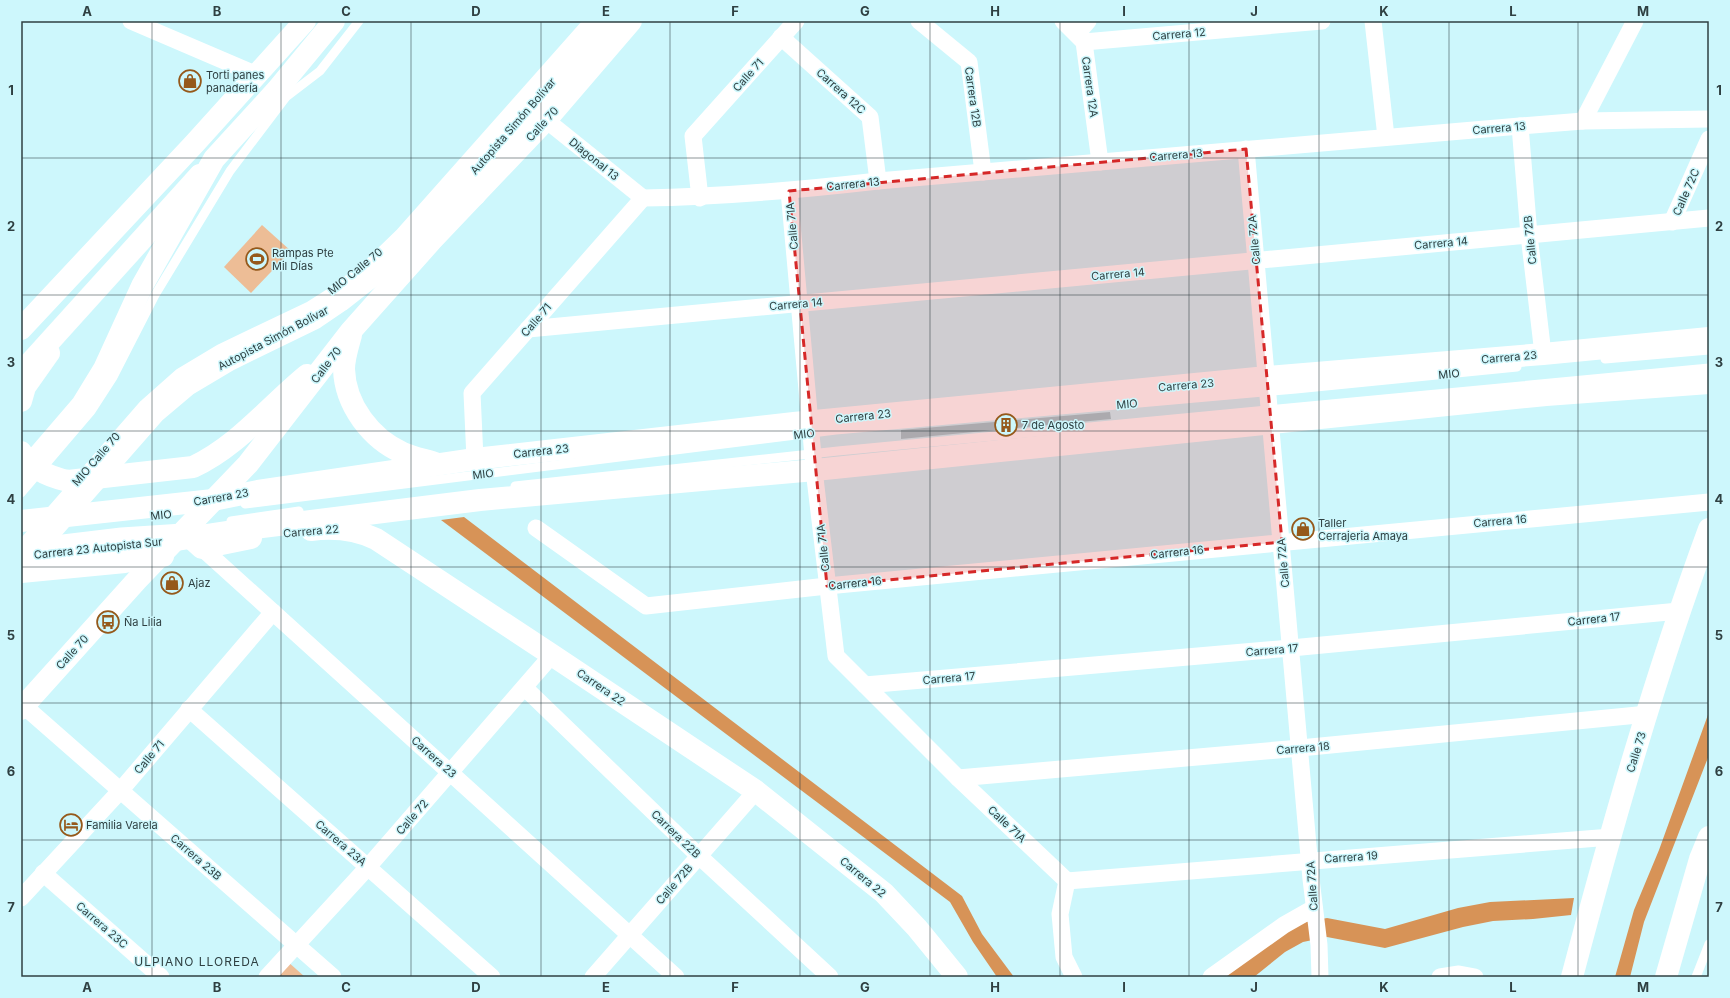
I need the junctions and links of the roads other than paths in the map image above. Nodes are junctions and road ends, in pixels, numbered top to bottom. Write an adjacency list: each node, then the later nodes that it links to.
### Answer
1 (131, 21): 16 (street)
2 (305, 21): 16 (main road)
3 (334, 21): 17 (main road)
4 (359, 21): 36 (lane)
5 (588, 21): 40 (lane, MIO Calle 70)
6 (605, 21): 26 (main road, Autopista Simón Bolívar)
7 (631, 21): 19 (main road, Calle 70)
8 (796, 21): 15 (street, Calle 71)
9 (919, 21): 28 (street, Carrera 12B)
10 (1063, 21): 14 (street)
11 (1322, 21): 14 (street, Carrera 12)
12 (1373, 21): 22 (street)
13 (1635, 21): 20 (street)
14 (1083, 32): 27 (street, Carrera 12A)
15 (781, 37): 29 (street, Carrera 12C); 33 (street, Calle 71)
16 (257, 75): 17 (main road); 43 (main road)
17 (277, 90): 25 (main road)
18 (1709, 119): 20 (street, Carrera 13)
19 (546, 120): 31 (main road, Calle 70); 32 (street, Diagonal 13)
20 (1582, 121): 21 (street, Carrera 13)
21 (1520, 126): 22 (street, Carrera 13); 38 (street, Calle 72B)
22 (1386, 137): 24 (street, Carrera 13)
23 (1709, 139): 37 (street, Calle 72C)
24 (1246, 149): 27 (street, Carrera 13); 39 (street, Calle 72A)
25 (214, 159): 36 (main road); 42 (main road)
26 (485, 160): 31 (main road); 34 (main road, Autopista Simón Bolívar)
27 (1100, 162): 28 (street, Carrera 13)
28 (984, 172): 29 (street, Carrera 13)
29 (878, 181): 30 (street, Carrera 13)
30 (789, 191): 33 (street, Carrera 13); 41 (street, Calle 71A)
31 (475, 195): 34 (main road); 45 (main road, Calle 70)
32 (643, 198): 33 (street, Carrera 13); 44 (street, Calle 71)
33 (700, 198)
34 (438, 210): 40 (main road, Autopista Simón Bolívar)
35 (1709, 218): 37 (street, Carrera 14)
36 (189, 221): 62 (main road); 64 (lane)
37 (1672, 222): 38 (street, Carrera 14)
38 (1529, 235): 39 (street, Carrera 14); 49 (street, Calle 72B)
39 (1256, 261): 41 (street, Carrera 14); 54 (street, Calle 72A)
40 (336, 297): 74 (lane, MIO Calle 70); 77 (main road, Autopista Simón Bolívar)
41 (799, 304): 44 (street, Carrera 14); 57 (street, Calle 71A)
42 (78, 309): 52 (main road); 55 (main road)
43 (21, 329)
44 (528, 329): 59 (street, Calle 71)
45 (352, 331): 48 (main road, Calle 70); 61 (main road)
46 (1709, 338): 49 (main road, Carrera 23)
47 (1709, 350): 50 (lane)
48 (334, 353): 58 (main road); 68 (main road, Calle 70)
49 (1535, 360): 54 (main road, Carrera 23)
50 (1599, 360)
51 (1709, 368): 56 (lane, MIO)
52 (21, 373)
53 (1709, 383): 56 (main road, Carrera 23)
54 (1267, 384): 56 (street, Calle 72A); 57 (main road, Carrera 23)
55 (21, 401)
56 (1270, 416): 60 (main road, Carrera 23); 73 (street, Calle 72A)
57 (811, 427): 59 (main road, Carrera 23); 60 (street, Calle 71A); 68 (lane, MIO)
58 (21, 452)
59 (475, 459): 61 (main road, Carrera 23)
60 (814, 462): 63 (lane, MIO); 68 (main road, Carrera 23); 79 (street, Calle 71A)
61 (438, 464): 68 (main road, Carrera 23)
62 (21, 476)
63 (502, 487)
64 (21, 493)
65 (1709, 502): 73 (street, Carrera 16)
66 (307, 510): 69 (lane)
67 (21, 521): 68 (main road, Carrera 23)
68 (205, 522): 71 (lane, MIO); 74 (lane, MIO); 75 (main road, Carrera 23 Autopista Sur); 76 (main road, Calle 70); 81 (street, Carrera 23); 83 (main road, Carrera 22)
69 (223, 522)
70 (536, 528): 79 (street, Carrera 16)
71 (21, 529)
72 (1709, 529): 80 (main road, Calle 73)
73 (1282, 542): 79 (street, Carrera 16); 82 (street, Calle 72A)
74 (21, 545)
75 (21, 556)
76 (158, 557): 78 (main road); 86 (main road, Calle 70)
77 (21, 566)
78 (21, 572)
79 (827, 586): 84 (street, Calle 71A)
80 (1679, 611): 82 (street, Carrera 17); 88 (main road, Calle 73)
81 (273, 612): 87 (street, Calle 71); 90 (street, Carrera 23)
82 (1291, 648): 84 (street, Carrera 17); 89 (street, Calle 72A)
83 (552, 654): 85 (street, Calle 72); 93 (main road, Carrera 22)
84 (865, 685): 91 (street, Calle 71A)
85 (525, 688): 90 (street, Calle 72); 96 (street, Carrera 22B)
86 (22, 707): 92 (street, Carrera 23B)
87 (189, 709): 92 (street, Calle 71); 98 (street, Carrera 23A)
88 (1648, 714): 89 (street, Carrera 18); 94 (main road, Calle 73)
89 (1300, 748): 91 (street, Carrera 18); 97 (street, Calle 72A)
90 (451, 773): 98 (street, Calle 72); 103 (street, Carrera 23)
91 (958, 778): 100 (street, Calle 71A)
92 (120, 791): 99 (street, Calle 71); 105 (street, Carrera 23B)
93 (756, 791): 96 (street, Calle 72B); 114 (main road, Carrera 22)
94 (1611, 837): 97 (street, Carrera 19); 120 (main road, Calle 73)
95 (1709, 837): 121 (main road)
96 (699, 856): 103 (street, Calle 72B); 113 (street, Carrera 22B)
97 (1310, 861): 100 (street, Carrera 19); 102 (street, Calle 72A)
98 (368, 867): 105 (street, Calle 72); 110 (street, Carrera 23A)
99 (43, 873): 101 (street, Calle 71); 107 (street, Carrera 23C)
100 (1067, 881): 115 (street)
101 (21, 898)
102 (1314, 911): 116 (street); 117 (street, Calle 72A)
103 (630, 935): 111 (street, Calle 72B); 112 (street, Carrera 23)
104 (1709, 944): 122 (lane)
105 (298, 945): 108 (street, Calle 72); 109 (street, Carrera 23B)
106 (1709, 962): 122 (lane)
107 (161, 977)
108 (267, 977)
109 (333, 977)
110 (492, 977)
111 (592, 977)
112 (676, 977)
113 (830, 977)
114 (957, 977)
115 (1074, 977)
116 (1211, 977)
117 (1320, 977)
118 (1440, 977): 119 (street)
119 (1475, 977)
120 (1572, 977)
121 (1666, 977)
122 (1696, 977)

